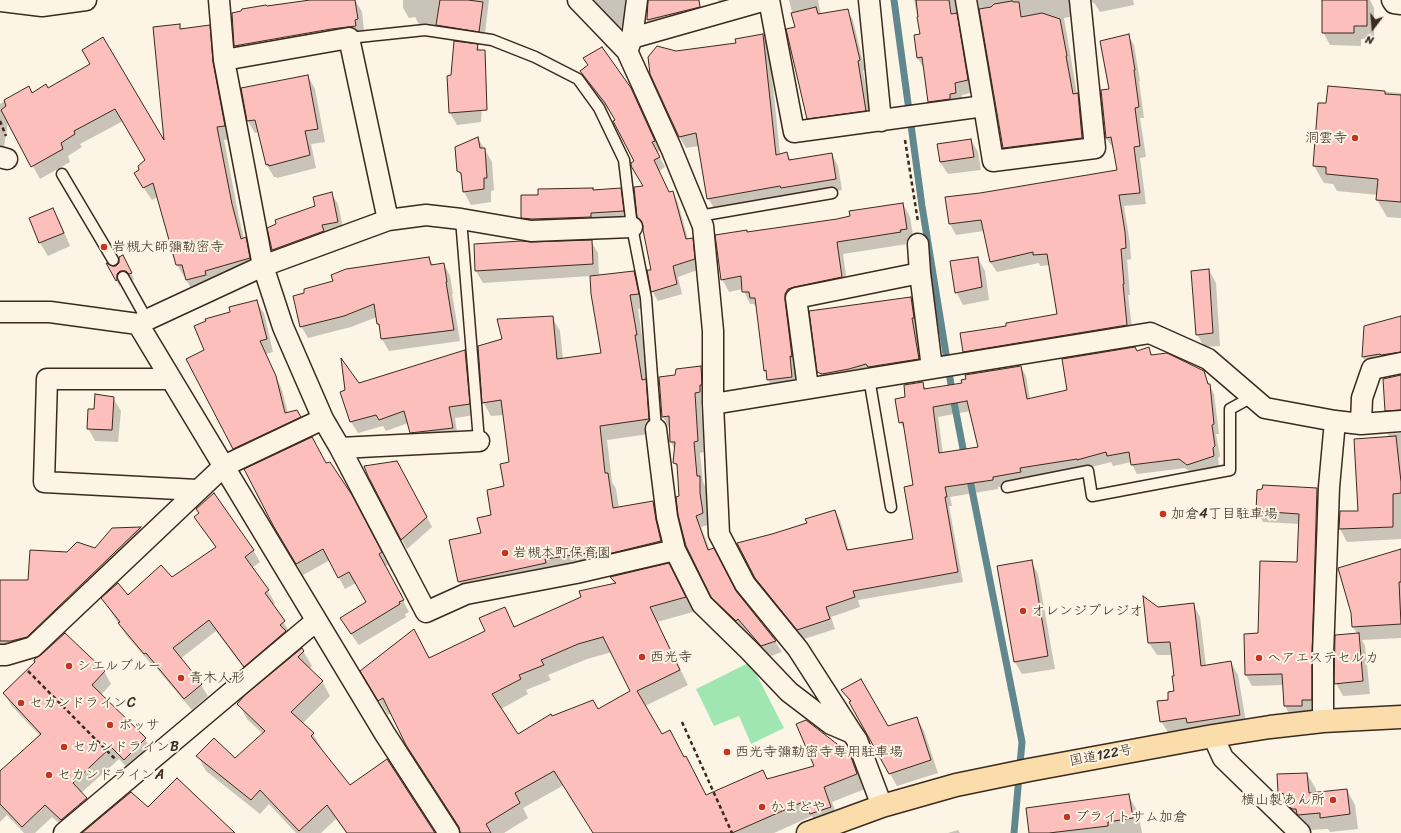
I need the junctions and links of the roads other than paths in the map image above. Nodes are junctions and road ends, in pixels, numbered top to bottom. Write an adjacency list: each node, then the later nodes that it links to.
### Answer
1 (86, 0): 11 (street)
2 (219, 0): 15 (street)
3 (578, 0): 14 (street)
4 (637, 0): 14 (street)
5 (766, 0): 14 (street)
6 (769, 0): 17 (street)
7 (870, 0): 17 (street)
8 (966, 0): 16 (street)
9 (1080, 0): 16 (street)
10 (1392, 0): 12 (street)
11 (0, 1)
12 (1401, 4)
13 (349, 38): 15 (street); 22 (street); 23 (lane)
14 (630, 44): 20 (street)
15 (224, 60): 26 (street)
16 (984, 106): 17 (street)
17 (881, 121)
18 (62, 174): 25 (lane)
19 (832, 193): 20 (lane)
20 (699, 216): 37 (street)
21 (461, 219): 22 (street); 23 (street); 43 (lane)
22 (388, 220): 26 (street)
23 (632, 227): 42 (lane)
24 (918, 244): 27 (street)
25 (113, 260)
26 (263, 266): 30 (street); 38 (street)
27 (920, 273): 32 (street); 35 (street)
28 (123, 277): 30 (lane)
29 (0, 312): 30 (street)
30 (143, 322): 34 (street)
31 (1401, 363): 41 (street)
32 (941, 367): 33 (street); 36 (street)
33 (869, 378): 35 (street); 48 (lane)
34 (171, 379): 45 (street); 47 (street)
35 (808, 388): 37 (street)
36 (1252, 397): 39 (street); 46 (lane)
37 (713, 404): 54 (street)
38 (323, 419): 44 (street); 45 (street)
39 (1335, 421): 41 (street); 53 (street)
40 (1401, 421): 41 (street)
41 (1361, 424)
42 (656, 429): 49 (street)
43 (479, 441): 44 (street)
44 (340, 448): 49 (street)
45 (224, 466): 47 (street); 50 (street)
46 (1007, 487)
47 (197, 490): 51 (street)
48 (891, 507)
49 (674, 550): 54 (street)
50 (316, 621): 57 (street); 58 (street)
51 (8, 653)
52 (1401, 717): 53 (highway, 国道122号)
53 (1323, 721): 55 (highway, 国道122号)
54 (852, 733): 56 (street)
55 (1213, 736): 56 (highway, 国道122号); 60 (street)
56 (882, 806): 59 (highway, 国道122号)
57 (64, 833)
58 (450, 833)
59 (808, 833)
60 (1300, 833)

